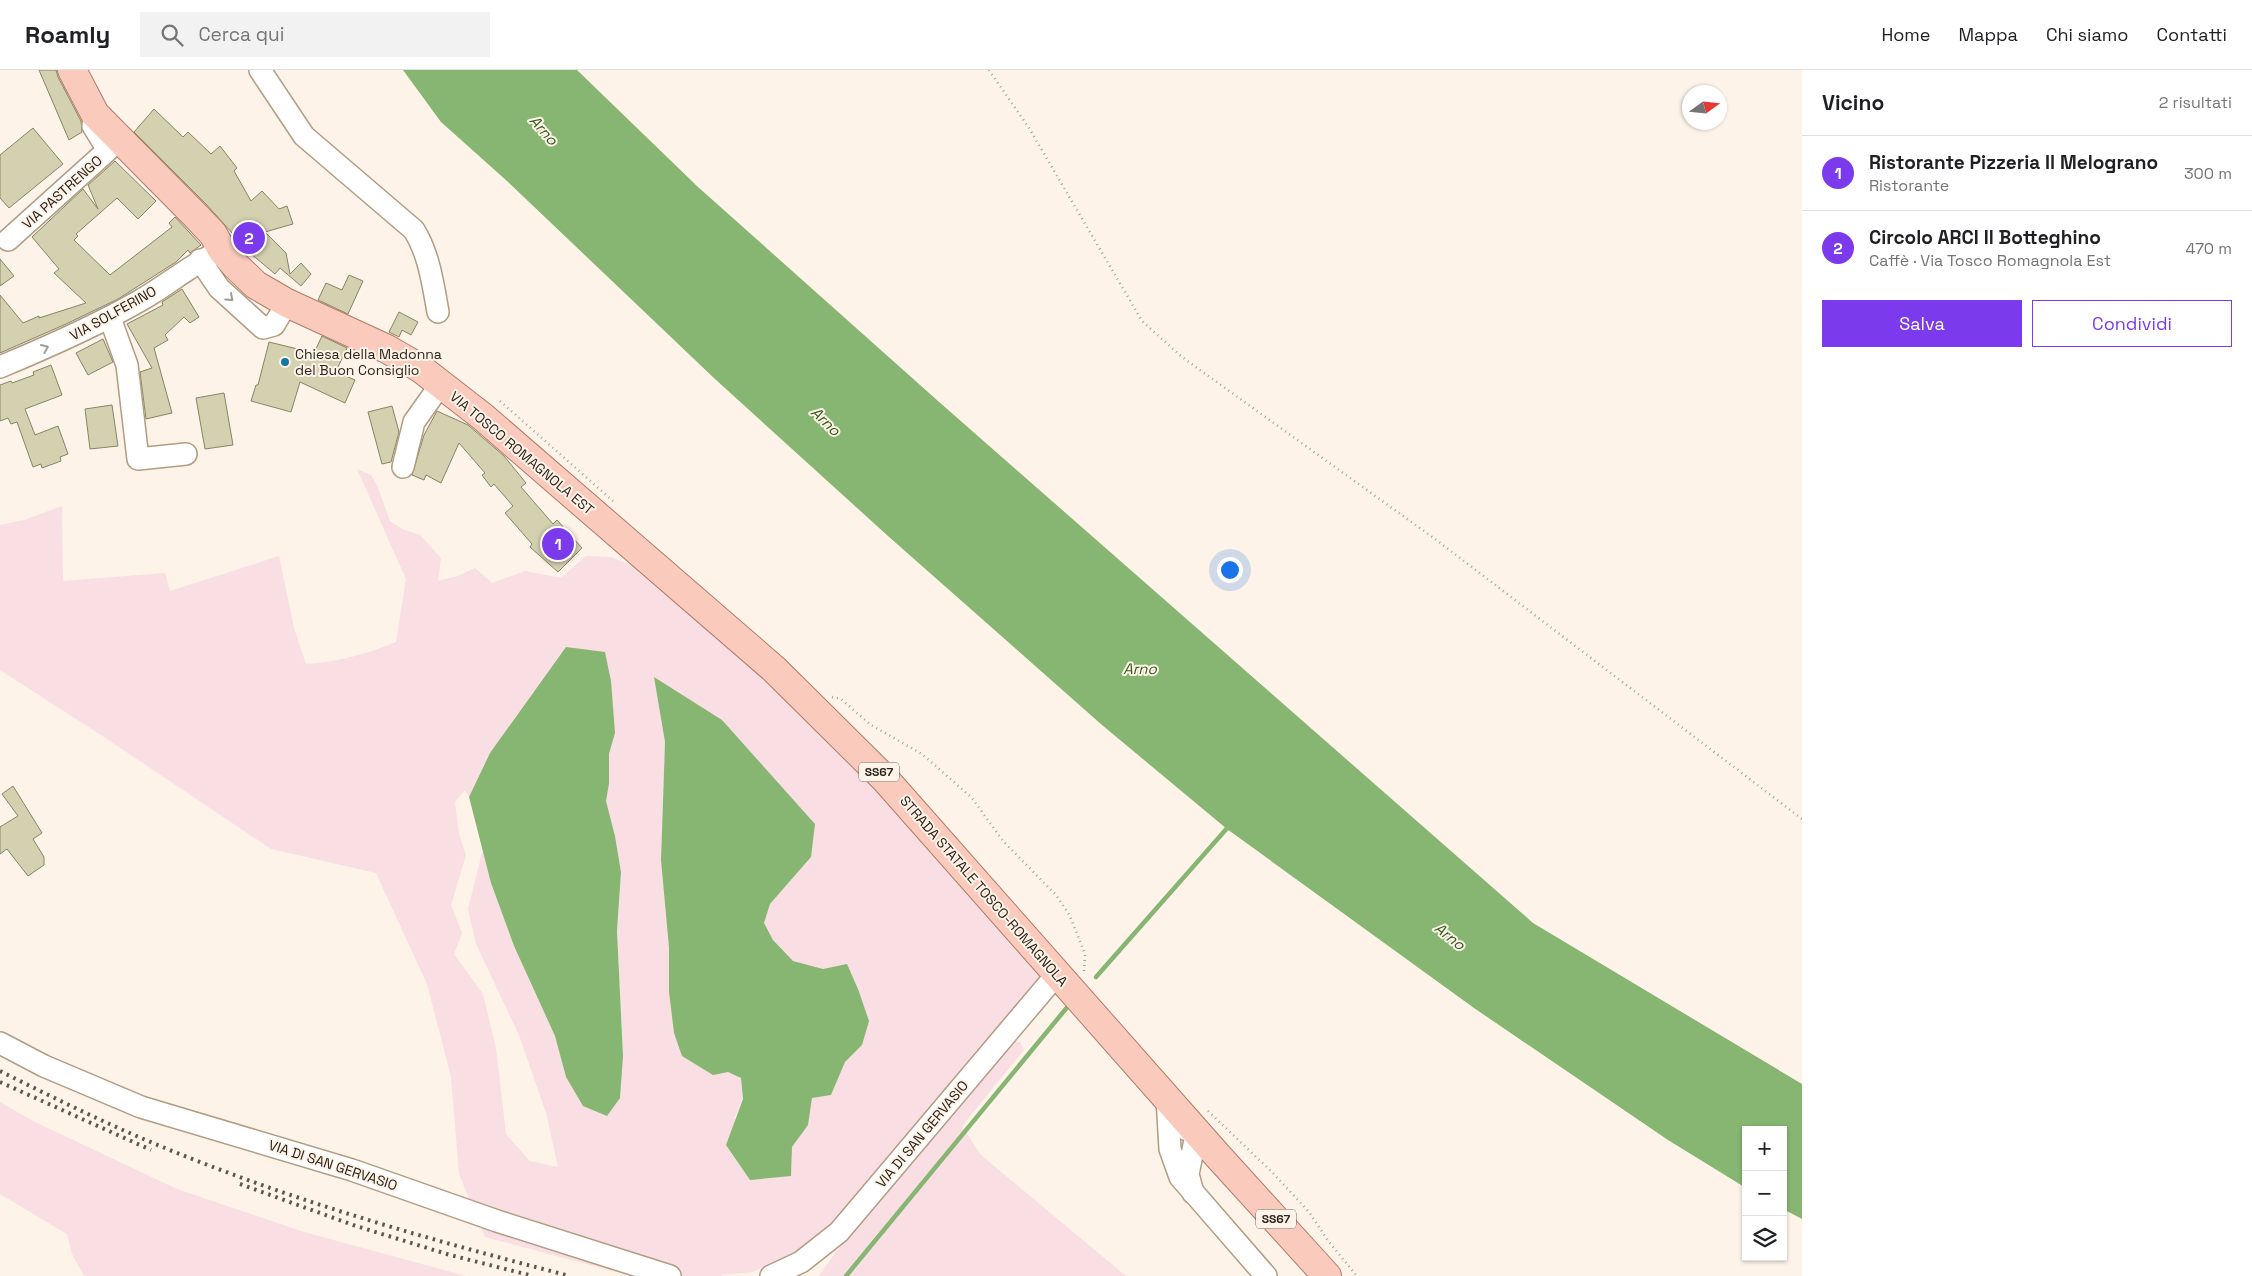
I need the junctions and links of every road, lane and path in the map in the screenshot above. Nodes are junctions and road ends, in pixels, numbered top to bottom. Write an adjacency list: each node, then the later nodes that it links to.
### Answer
1 (72, 70): 4 (main road, VIA TOSCO ROMAGNOLA EST)
2 (260, 70): 7 (street)
3 (989, 70): 15 (path)
4 (95, 114): 5 (street, VIA PASTRENGO); 6 (main road, VIA TOSCO ROMAGNOLA EST)
5 (8, 240)
6 (211, 255): 8 (street, VIA SOLFERINO); 10 (main road, VIA TOSCO ROMAGNOLA EST)
7 (438, 312)
8 (110, 318): 9 (street, VIA SOLFERINO, one-way to 8); 11 (street)
9 (0, 367)
10 (441, 384): 12 (street); 13 (main road, VIA TOSCO ROMAGNOLA EST)
11 (186, 454)
12 (403, 467)
13 (615, 533): 16 (main road, STRADA STATALE TOSCO-ROMAGNOLA / SS67)
14 (824, 694): 16 (path)
15 (1802, 819)
16 (1071, 974): 17 (path); 19 (main road, STRADA STATALE TOSCO-ROMAGNOLA / SS67); 26 (street, VIA DI SAN GERVASIO)
17 (1088, 979)
18 (0, 1043): 25 (street, VIA DI SAN GERVASIO)
19 (1166, 1098): 20 (main road, STRADA STATALE TOSCO-ROMAGNOLA / SS67); 21 (street)
20 (1201, 1119): 21 (street); 22 (street); 23 (main road, STRADA STATALE TOSCO-ROMAGNOLA / SS67); 29 (path)
21 (1170, 1149): 24 (street)
22 (1192, 1162): 23 (street); 24 (street)
23 (1225, 1162): 28 (main road, STRADA STATALE TOSCO-ROMAGNOLA / SS67)
24 (1194, 1194): 27 (street)
25 (670, 1276)
26 (771, 1276)
27 (1266, 1276)
28 (1327, 1276)
29 (1357, 1276)

